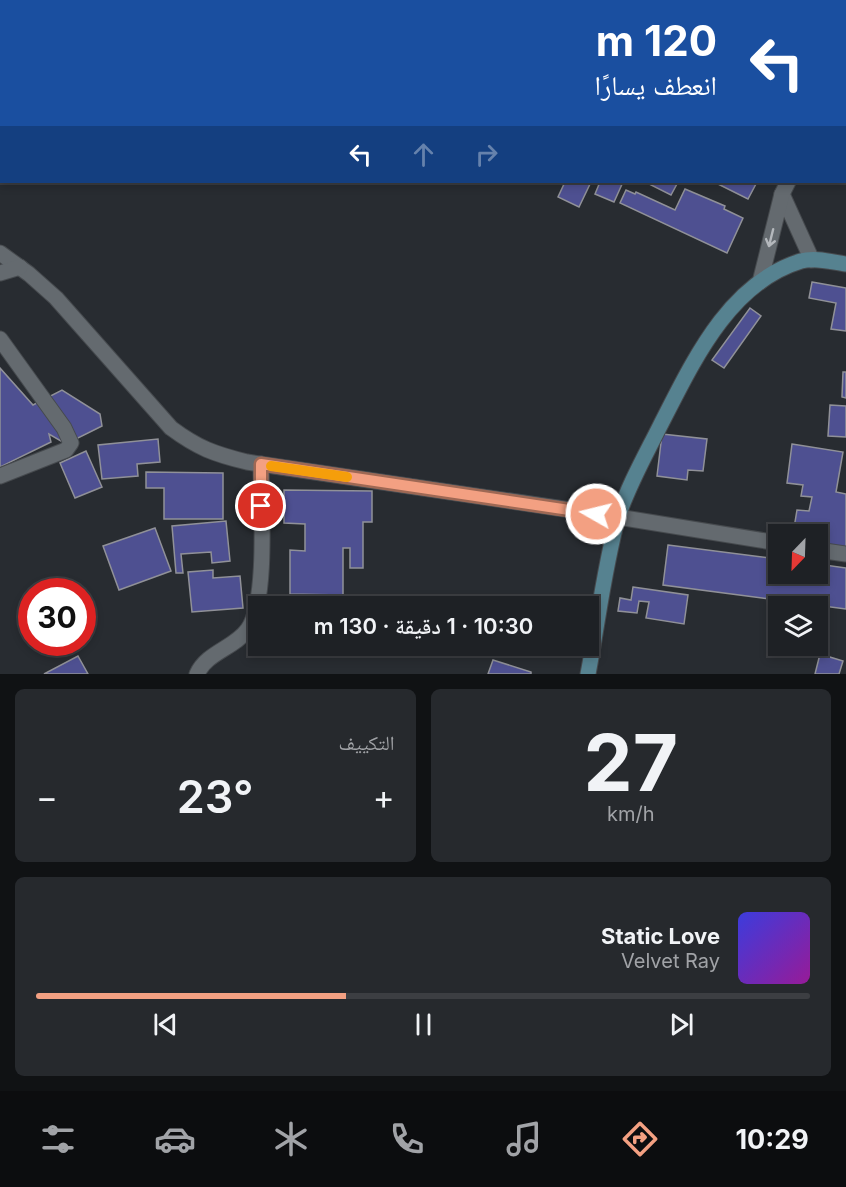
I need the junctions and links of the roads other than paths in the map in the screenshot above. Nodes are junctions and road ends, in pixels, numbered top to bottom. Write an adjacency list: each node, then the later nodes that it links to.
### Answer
1 (785, 188): 3 (street); 7 (street, one-way to 7)
2 (0, 253): 5 (street)
3 (812, 260): 4 (street); 7 (street)
4 (846, 264)
5 (20, 267): 6 (street); 9 (street)
6 (0, 273)
7 (760, 282): 11 (street)
8 (0, 339): 10 (street)
9 (261, 464): 11 (street); 15 (street)
10 (0, 477)
11 (618, 517): 12 (street); 16 (street)
12 (768, 541)
13 (828, 551): 14 (street)
14 (846, 554)
15 (197, 674)
16 (588, 674)

